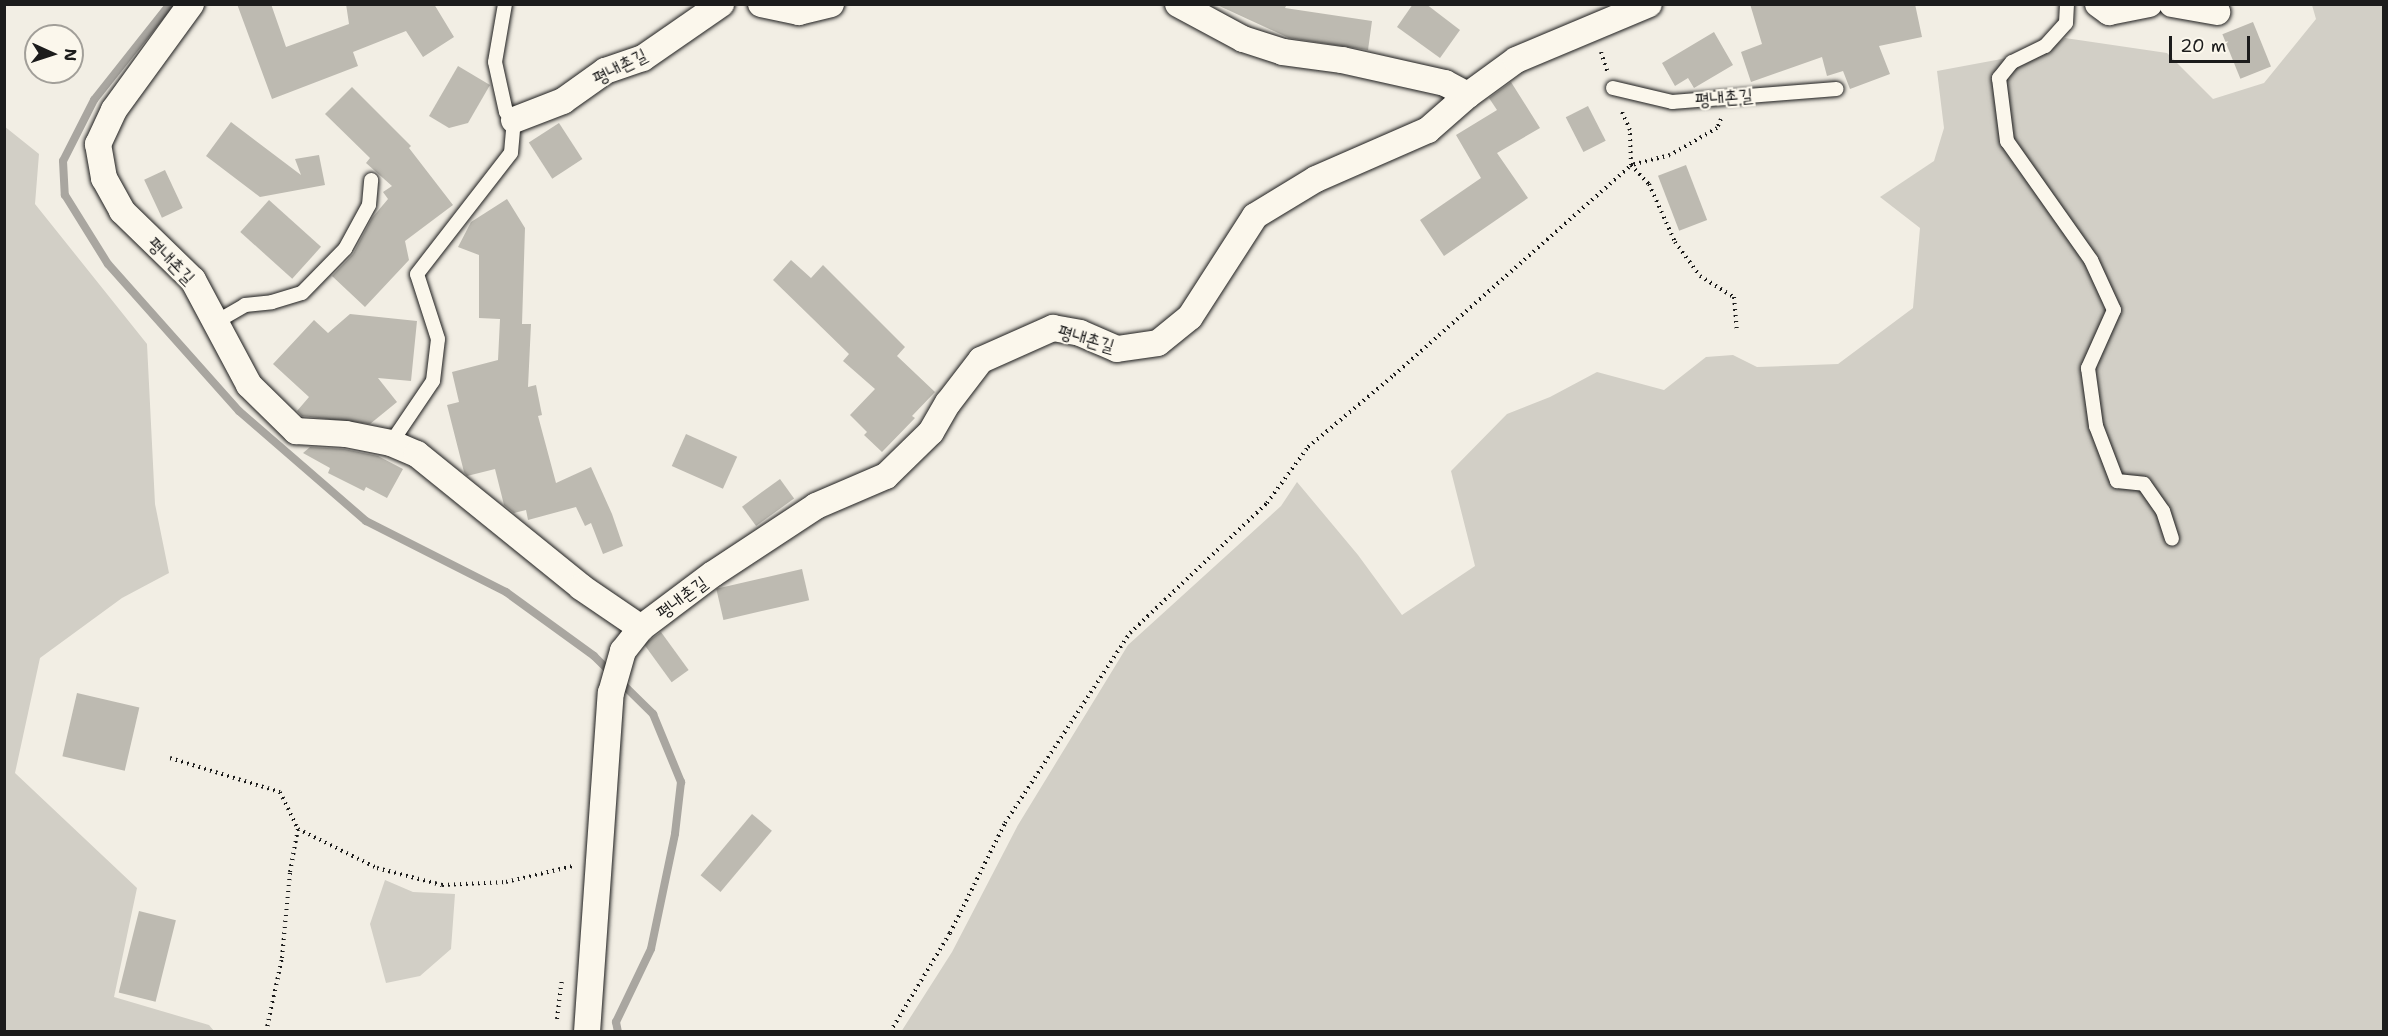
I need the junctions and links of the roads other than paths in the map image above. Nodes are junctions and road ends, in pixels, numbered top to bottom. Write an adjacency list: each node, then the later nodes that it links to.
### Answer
1 (190, 4): 18 (street, 평내촌길)
2 (505, 4): 16 (lane)
3 (721, 4): 16 (street, 평내촌길)
4 (761, 4): 5 (street)
5 (831, 4)
6 (1178, 4): 15 (street)
7 (1649, 4): 15 (street, 평내촌길)
8 (2067, 4): 20 (lane)
9 (2098, 4): 10 (street)
10 (2149, 4)
11 (2172, 4): 12 (street)
12 (2217, 12)
13 (1613, 88): 14 (lane, 평내촌길)
14 (1836, 89)
15 (1468, 95): 21 (street, 평내촌길)
16 (514, 120): 19 (lane)
17 (371, 180): 18 (lane)
18 (216, 322): 19 (street, 평내촌길)
19 (390, 443): 21 (street, 평내촌길)
20 (2172, 539)
21 (641, 628): 22 (street, 평내촌길)
22 (587, 1032)

